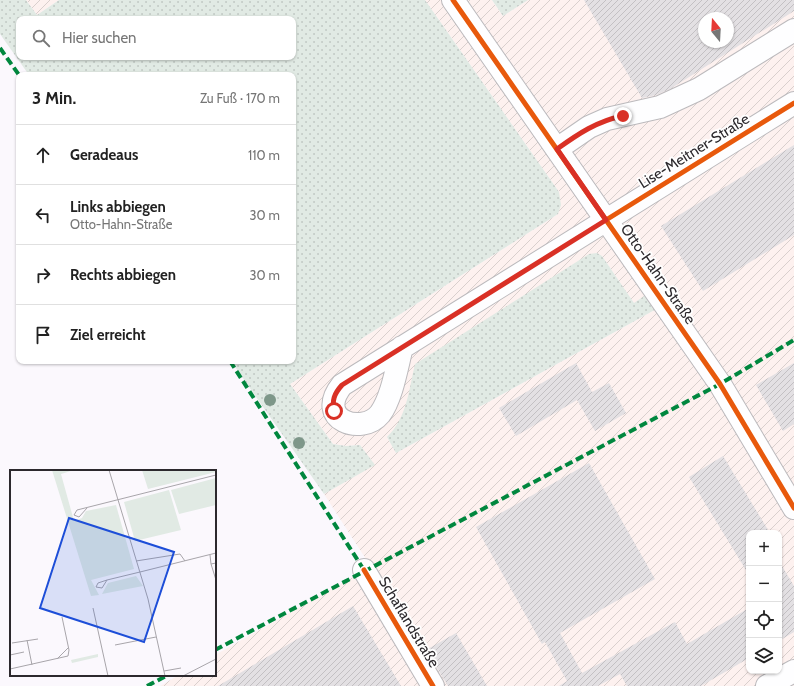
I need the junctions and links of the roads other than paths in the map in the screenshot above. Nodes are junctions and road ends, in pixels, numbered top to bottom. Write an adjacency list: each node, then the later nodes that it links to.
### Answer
1 (453, 0): 4 (street, Otto-Hahn-Straße)
2 (794, 30): 4 (street)
3 (794, 103): 5 (street, Lise-Meitner-Straße)
4 (557, 149): 5 (street, Otto-Hahn-Straße)
5 (606, 220): 6 (street, Lise-Meitner-Straße); 7 (street, Otto-Hahn-Straße)
6 (402, 347)
7 (794, 508)
8 (364, 570): 10 (street, Schaflandstraße)
9 (794, 671): 11 (street)
10 (433, 686)
11 (767, 686)

